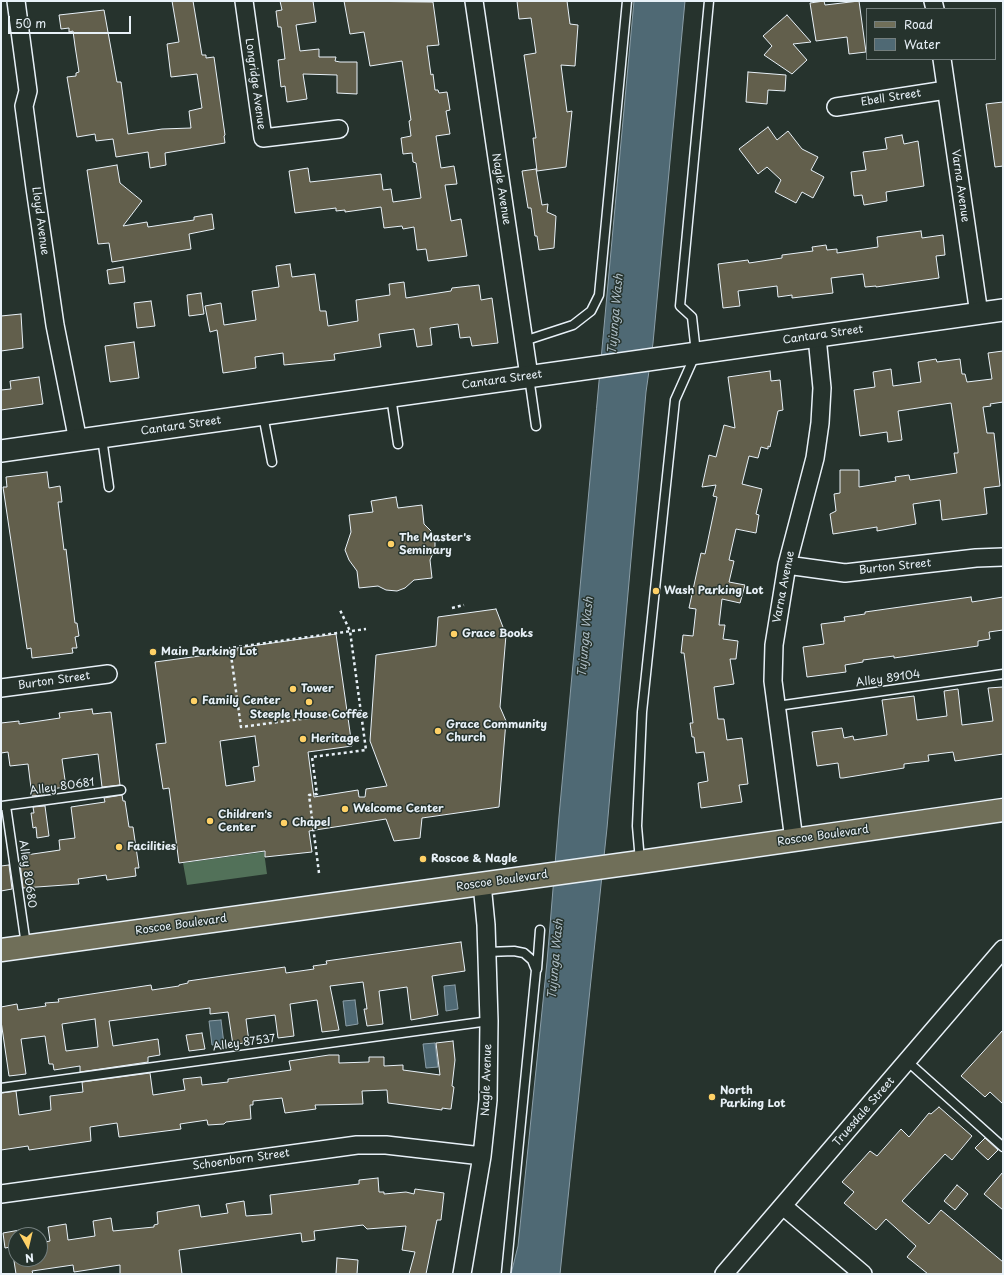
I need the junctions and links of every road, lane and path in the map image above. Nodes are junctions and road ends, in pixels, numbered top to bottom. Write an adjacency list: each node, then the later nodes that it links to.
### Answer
1 (16, 1): 20 (street, Lloyd Avenue)
2 (244, 1): 9 (street, Longridge Avenue)
3 (474, 1): 13 (street, Nagle Avenue)
4 (627, 1): 13 (lane)
5 (709, 1): 14 (lane)
6 (942, 60): 7 (street, Varna Avenue)
7 (946, 90): 8 (street, Ebell Street); 11 (street, Varna Avenue)
8 (836, 107)
9 (339, 129)
10 (1003, 310): 11 (street, Cantara Street)
11 (979, 314): 12 (street, Cantara Street)
12 (816, 337): 14 (street, Cantara Street); 26 (street, Varna Avenue)
13 (524, 341): 15 (street, Nagle Avenue)
14 (696, 353): 15 (street, Cantara Street); 41 (lane)
15 (529, 376): 16 (street, Cantara Street); 18 (lane)
16 (391, 396): 17 (street, Cantara Street); 21 (lane)
17 (262, 414): 19 (street, Cantara Street); 23 (lane)
18 (536, 426)
19 (102, 437): 20 (street, Cantara Street); 24 (lane)
20 (78, 441): 22 (street, Cantara Street)
21 (398, 444)
22 (1, 451)
23 (272, 462)
24 (109, 487)
25 (1003, 557): 26 (street, Burton Street)
26 (787, 565): 35 (street, Varna Avenue)
27 (464, 606): 28 (path)
28 (452, 608)
29 (340, 610): 31 (path)
30 (366, 629): 31 (path)
31 (350, 632): 36 (path); 36 (path)
32 (108, 674): 34 (street, Burton Street)
33 (1003, 674): 35 (lane, Alley 89104)
34 (2, 685)
35 (777, 706): 40 (street, Varna Avenue)
36 (360, 711): 42 (path)
37 (121, 790): 38 (lane, Alley 80681)
38 (3, 806): 45 (lane, Alley 80680)
39 (1003, 810): 40 (main road, Roscoe Boulevard)
40 (794, 840): 41 (main road, Roscoe Boulevard)
41 (633, 863): 43 (main road, Roscoe Boulevard)
42 (320, 873)
43 (482, 884): 45 (main road, Roscoe Boulevard); 48 (street, Nagle Avenue)
44 (540, 930): 49 (lane)
45 (26, 946): 47 (main road, Roscoe Boulevard)
46 (1003, 949): 51 (street, Truesdale Street)
47 (1, 950)
48 (487, 952): 49 (lane); 50 (street, Nagle Avenue)
49 (536, 970): 58 (lane)
50 (489, 1021): 52 (lane, Alley 87537); 54 (street, Nagle Avenue)
51 (907, 1061): 53 (lane); 56 (street, Truesdale Street)
52 (1, 1088)
53 (1003, 1147)
54 (482, 1156): 55 (street, Schoenborn Street); 57 (street, Nagle Avenue)
55 (1, 1194)
56 (783, 1206): 59 (street, Truesdale Street); 60 (street)
57 (462, 1274)
58 (506, 1274)
59 (724, 1274)
60 (863, 1274)

